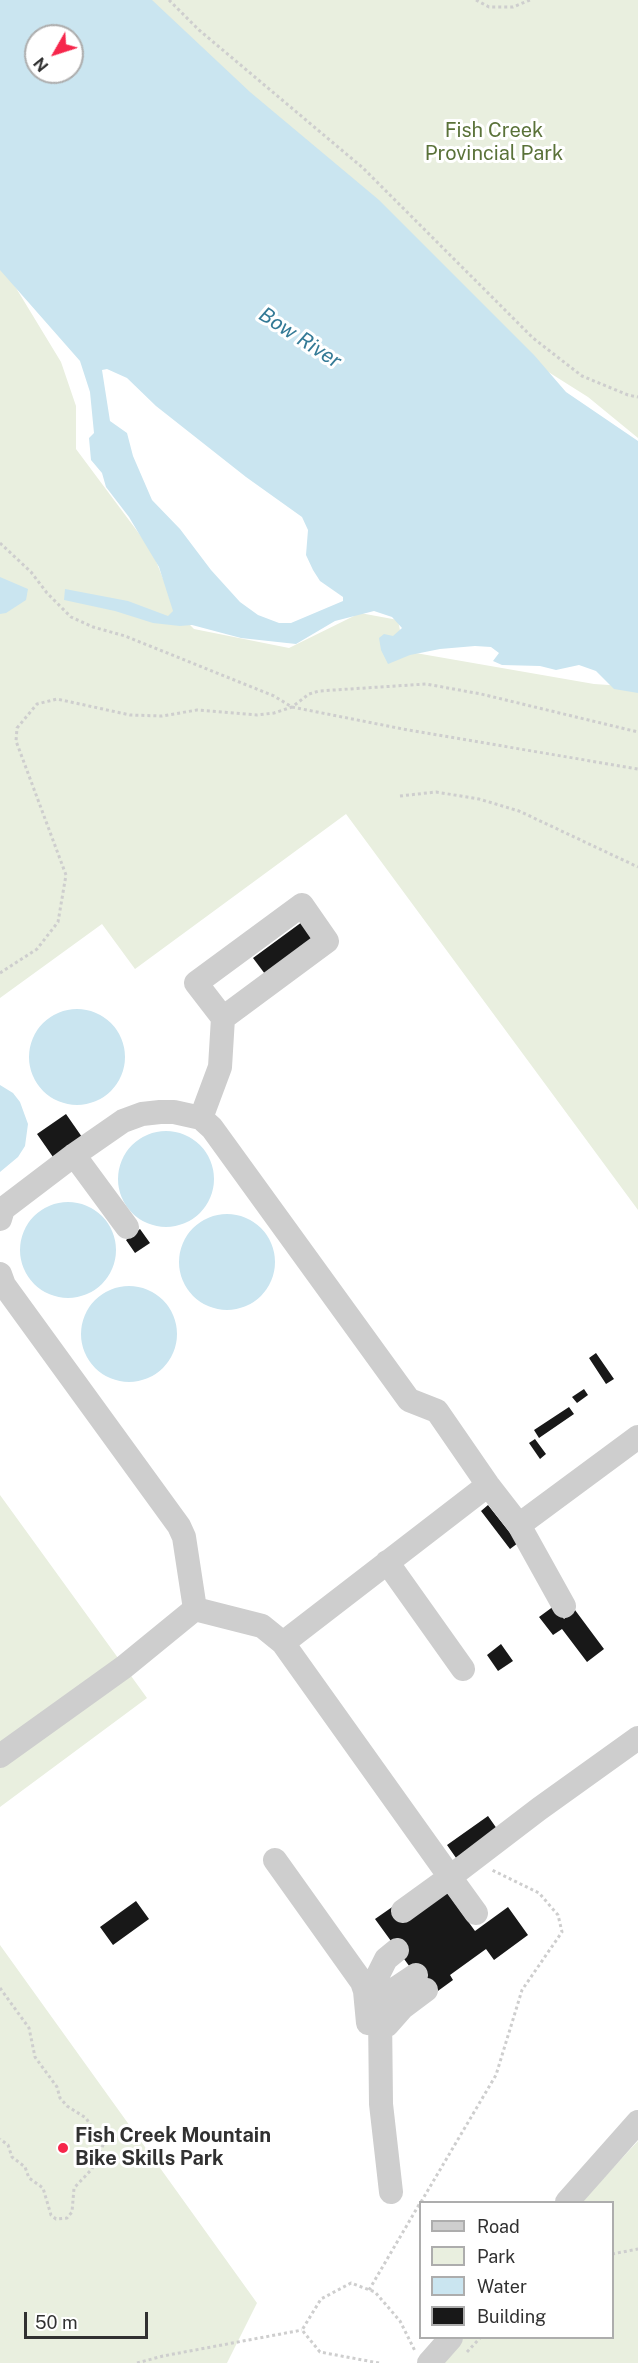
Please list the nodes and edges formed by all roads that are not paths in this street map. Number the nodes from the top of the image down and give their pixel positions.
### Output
1 (223, 1018) junction
2 (201, 1118) junction
3 (74, 1155) junction
4 (0, 1219) edge
5 (127, 1227) dead end
6 (0, 1274) edge
7 (638, 1437) edge
8 (488, 1485) junction
9 (519, 1525) junction
10 (387, 1562) junction
11 (564, 1606) dead end
12 (195, 1609) junction
13 (283, 1643) junction
14 (463, 1669) dead end
15 (638, 1738) edge
16 (0, 1755) edge
17 (275, 1860) dead end
18 (456, 1873) junction
19 (403, 1911) dead end
20 (476, 1913) dead end
21 (397, 1950) dead end
22 (421, 1983) dead end
23 (379, 2018) junction
24 (638, 2122) edge
25 (391, 2192) dead end
26 (568, 2201) edge
27 (457, 2347) edge
28 (423, 2358) edge

1 - 1 street
1 - 2 street
2 - 3 street
2 - 8 street
3 - 4 street
3 - 5 street
6 - 12 street
7 - 9 street
8 - 9 street
8 - 10 street
9 - 11 street
10 - 13 street
10 - 14 street
12 - 13 street
12 - 16 street
13 - 18 street
15 - 18 street
17 - 23 street
18 - 19 street
18 - 20 street
21 - 23 street
22 - 23 street
23 - 25 street
24 - 26 street
27 - 28 street

